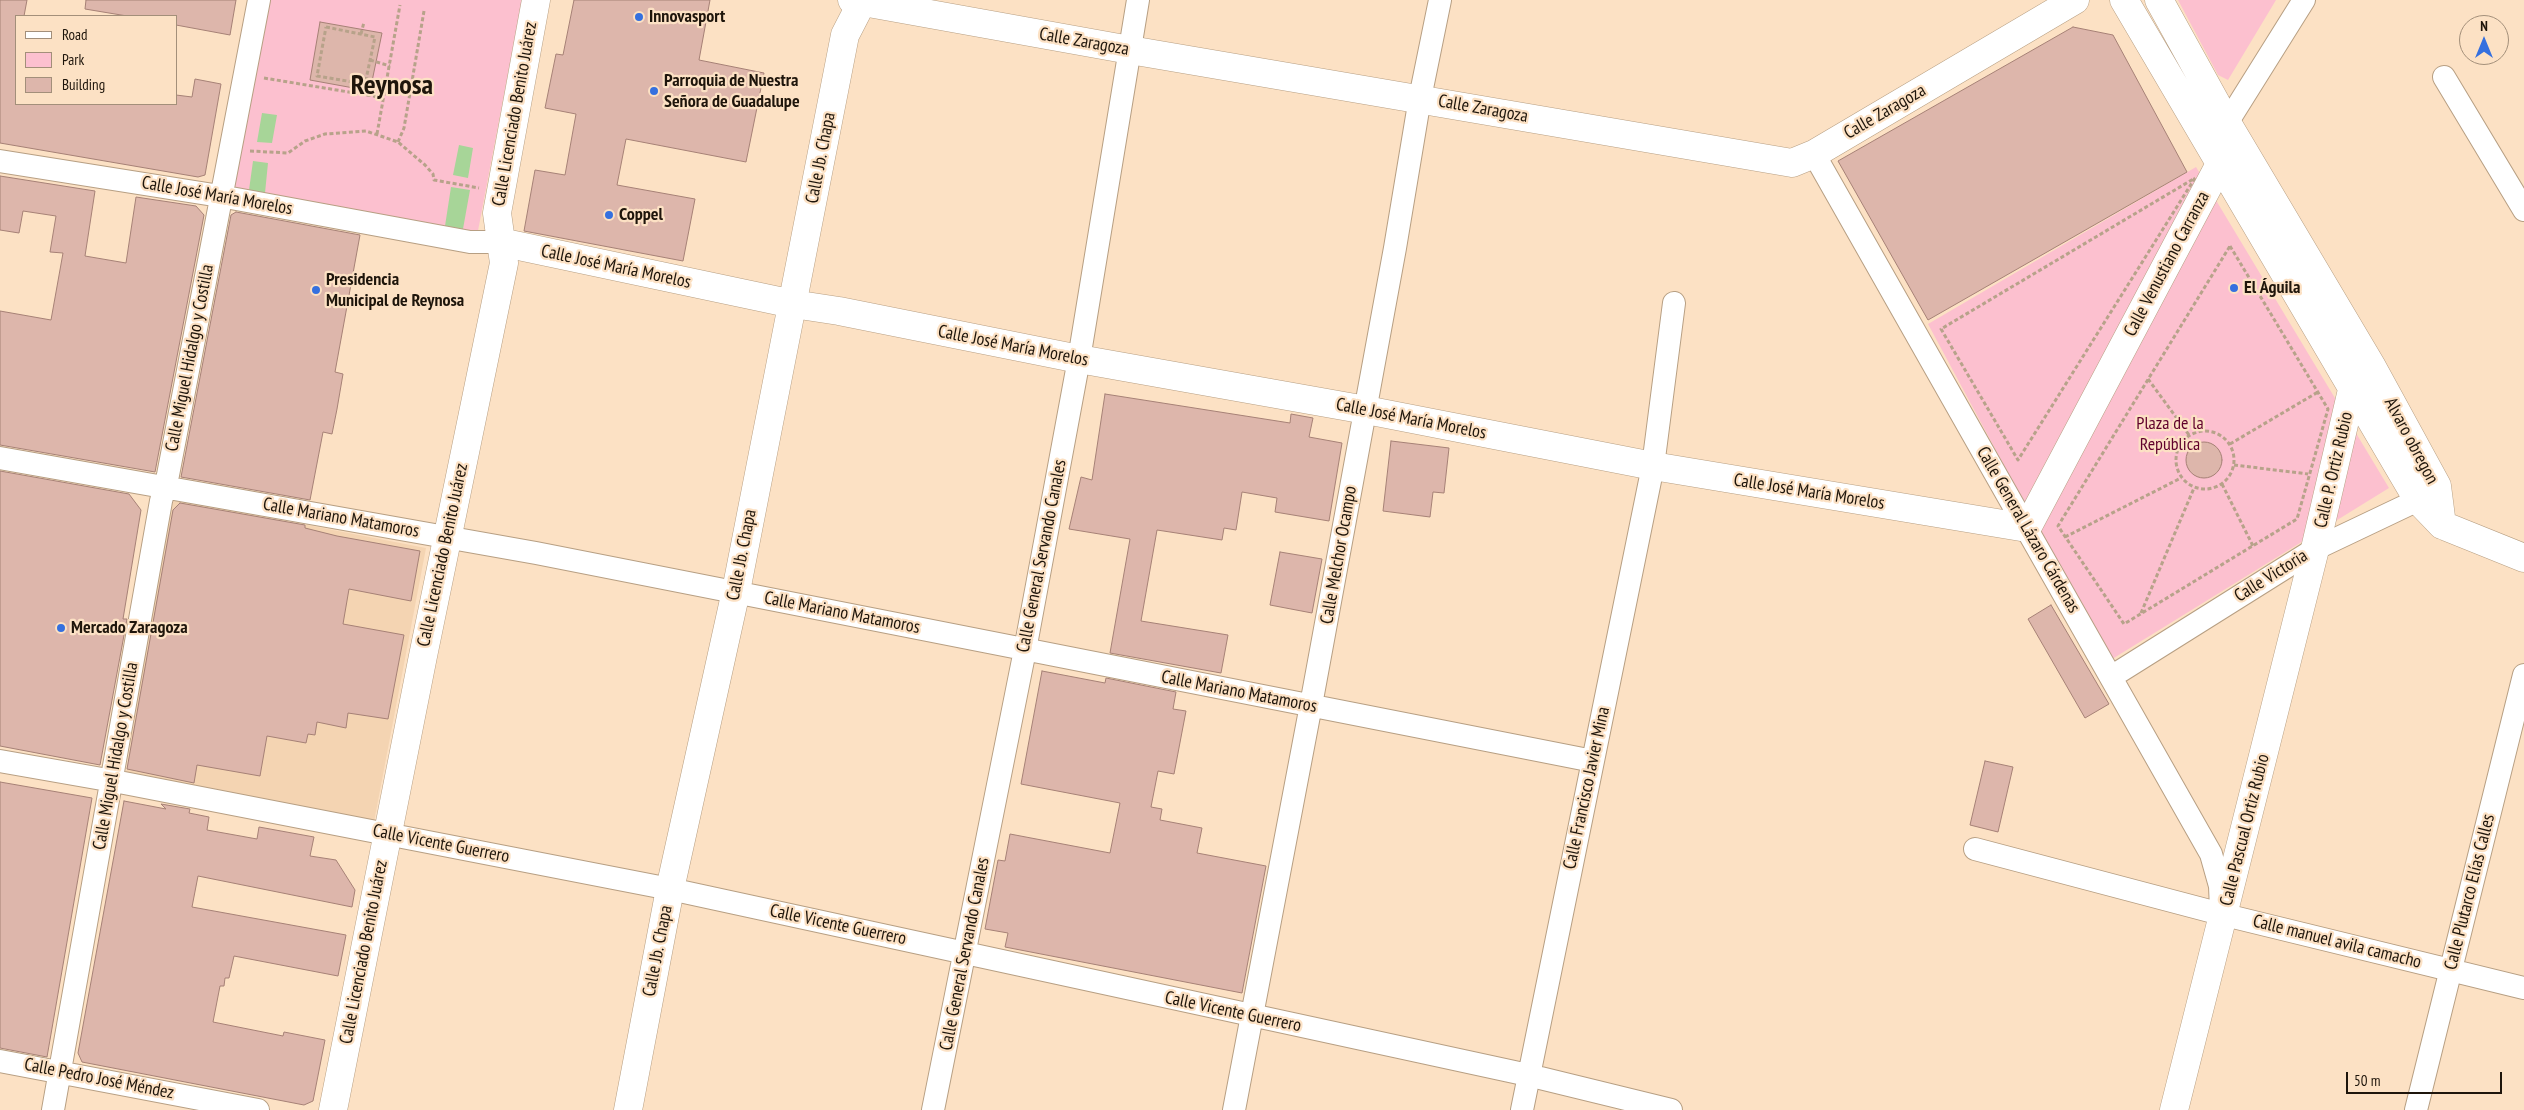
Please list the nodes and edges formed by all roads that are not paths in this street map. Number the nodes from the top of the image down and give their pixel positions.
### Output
1 (259, 0) edge
2 (536, 0) edge
3 (1138, 0) edge
4 (1440, 0) edge
5 (2075, 0) edge
6 (2124, 0) edge
7 (2159, 0) edge
8 (2304, 0) edge
9 (860, 1) edge
10 (1130, 50) junction
11 (2444, 77) dead end
12 (1420, 98) junction
13 (2227, 123) junction
14 (1814, 154) junction
15 (0, 161) edge
16 (2220, 164) junction
17 (220, 196) junction
18 (2524, 210) edge
19 (500, 242) junction
20 (1674, 303) dead end
21 (793, 304) junction
22 (1079, 359) junction
23 (2352, 390) junction
24 (1366, 410) junction
25 (0, 458) edge
26 (1653, 466) junction
27 (165, 489) junction
28 (2428, 493) junction
29 (2026, 528) junction
30 (447, 536) junction
31 (2315, 549) junction
32 (2524, 558) edge
33 (736, 591) junction
34 (1025, 650) junction
35 (2524, 675) edge
36 (2111, 677) junction
37 (1311, 705) junction
38 (0, 761) edge
39 (1593, 761) junction
40 (111, 781) junction
41 (387, 834) junction
42 (1975, 849) dead end
43 (670, 889) junction
44 (2223, 914) junction
45 (965, 952) junction
46 (2450, 969) junction
47 (2524, 988) edge
48 (1252, 1016) junction
49 (0, 1060) edge
50 (60, 1072) junction
51 (1528, 1075) junction
52 (53, 1110) edge
53 (258, 1110) edge
54 (333, 1110) edge
55 (628, 1110) edge
56 (933, 1110) edge
57 (1234, 1110) edge
58 (1522, 1110) edge
59 (1671, 1110) edge
60 (2174, 1110) edge
61 (2416, 1110) edge

1 - 17 street, Calle Miguel Hidalgo y Costilla
2 - 19 main road, Calle Licenciado Benito Juárez
3 - 10 street, Calle General Servando Canales
4 - 12 street, Calle Melchor Ocampo
5 - 14 main road, Calle Zaragoza
6 - 16 main road, Alvaro obregon
7 - 13 main road, Alvaro obregon
8 - 13 street, Calle Venustiano Carranza
9 - 10 main road, Calle Zaragoza
9 - 21 main road, Calle Jb. Chapa
10 - 12 main road, Calle Zaragoza
10 - 22 street, Calle General Servando Canales
11 - 18 street
12 - 14 main road, Calle Zaragoza
12 - 24 street, Calle Melchor Ocampo
13 - 16 main road, Calle Venustiano Carranza
13 - 28 main road, Alvaro obregon
14 - 29 street, Calle General Lázaro Cárdenas
15 - 17 street, Calle José María Morelos
16 - 23 main road, Alvaro obregon
16 - 29 main road, Calle Venustiano Carranza
17 - 19 street, Calle José María Morelos
17 - 27 street, Calle Miguel Hidalgo y Costilla
19 - 21 main road, Calle José María Morelos
19 - 30 main road, Calle Licenciado Benito Juárez
20 - 26 street, Calle Francisco Javier Mina
21 - 22 main road, Calle José María Morelos
21 - 33 main road, Calle Jb. Chapa
22 - 24 main road, Calle José María Morelos
22 - 34 street, Calle General Servando Canales
23 - 28 main road, Alvaro obregon
23 - 31 main road, Calle P. Ortiz Rubio
24 - 26 main road, Calle José María Morelos
24 - 37 street, Calle Melchor Ocampo
25 - 27 street, Calle Mariano Matamoros
26 - 29 main road, Calle José María Morelos
26 - 39 street, Calle Francisco Javier Mina
27 - 30 street, Calle Mariano Matamoros
27 - 40 street, Calle Miguel Hidalgo y Costilla
28 - 31 street, Calle Victoria
28 - 32 main road, Alvaro obregon
29 - 36 street, Calle General Lázaro Cárdenas
30 - 33 street, Calle Mariano Matamoros
30 - 41 main road, Calle Licenciado Benito Juárez
31 - 36 street, Calle Victoria
31 - 44 main road, Calle Pascual Ortiz Rubio
33 - 34 street, Calle Mariano Matamoros
33 - 43 main road, Calle Jb. Chapa
34 - 37 street, Calle Mariano Matamoros
34 - 45 street, Calle General Servando Canales
35 - 46 street, Calle Plutarco Elías Calles
36 - 44 street, Calle General Lázaro Cárdenas
37 - 39 street, Calle Mariano Matamoros
37 - 48 street, Calle Melchor Ocampo
38 - 40 street, Calle Vicente Guerrero
39 - 51 street, Calle Francisco Javier Mina
40 - 41 street, Calle Vicente Guerrero
40 - 50 street, Calle Miguel Hidalgo y Costilla
41 - 43 street, Calle Vicente Guerrero
41 - 54 main road, Calle Licenciado Benito Juárez
42 - 44 street, Calle manuel avila camacho
43 - 45 street, Calle Vicente Guerrero
43 - 55 main road, Calle Jb. Chapa
44 - 46 street, Calle manuel avila camacho
44 - 60 main road, Calle Pascual Ortiz Rubio
45 - 48 street, Calle Vicente Guerrero
45 - 56 street, Calle General Servando Canales
46 - 47 street, Calle manuel avila camacho
46 - 61 street, Calle Plutarco Elías Calles
48 - 51 street, Calle Vicente Guerrero
48 - 57 street, Calle Melchor Ocampo
49 - 50 street, Calle Pedro José Méndez
50 - 52 street, Calle Miguel Hidalgo y Costilla
50 - 53 street, Calle Pedro José Méndez
51 - 58 street, Calle Francisco Javier Mina
51 - 59 street, Calle Vicente Guerrero

